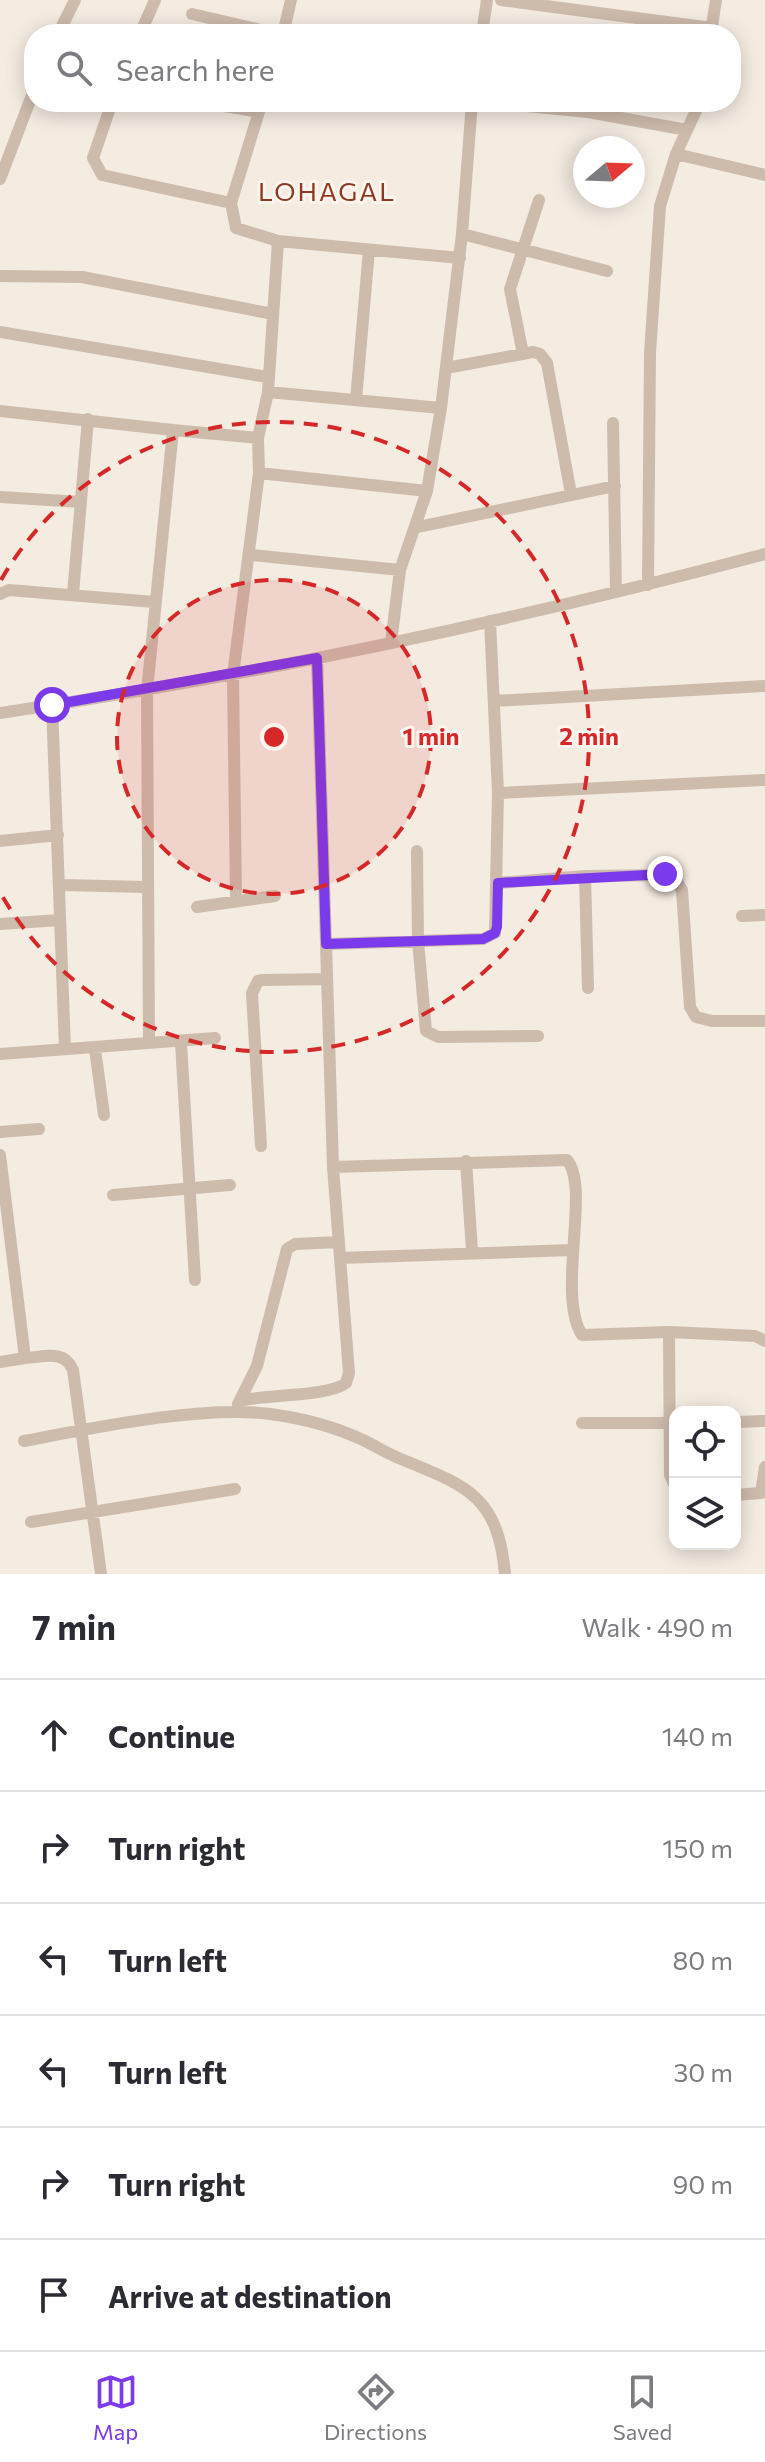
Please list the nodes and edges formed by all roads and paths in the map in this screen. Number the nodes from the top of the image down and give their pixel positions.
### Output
1 (75, 0) edge
2 (155, 0) edge
3 (291, 0) edge
4 (487, 0) edge
5 (501, 0) edge
6 (716, 0) edge
7 (192, 14) dead end
8 (63, 24) edge
9 (144, 24) edge
10 (236, 24) edge
11 (283, 24) edge
12 (483, 24) edge
13 (664, 24) edge
14 (712, 24) edge
15 (26, 112) edge
16 (109, 112) edge
17 (258, 112) edge
18 (471, 112) edge
19 (588, 112) edge
20 (695, 112) edge
21 (687, 130) junction
22 (676, 154) junction
23 (765, 175) edge
24 (0, 179) edge
25 (539, 200) dead end
26 (231, 203) junction
27 (462, 234) junction
28 (278, 241) junction
29 (522, 249) junction
30 (369, 250) junction
31 (460, 258) junction
32 (607, 271) dead end
33 (0, 276) edge
34 (273, 314) junction
35 (0, 332) edge
36 (523, 354) junction
37 (446, 368) junction
38 (267, 377) junction
39 (268, 392) junction
40 (356, 400) junction
41 (441, 408) junction
42 (0, 411) edge
43 (88, 419) junction
44 (613, 423) dead end
45 (173, 430) junction
46 (258, 438) junction
47 (259, 473) junction
48 (615, 486) junction
49 (427, 491) junction
50 (571, 494) junction
51 (0, 497) edge
52 (81, 502) junction
53 (418, 527) junction
54 (765, 554) edge
55 (251, 555) junction
56 (400, 570) junction
57 (648, 585) junction
58 (616, 592) junction
59 (0, 594) edge
60 (73, 594) junction
61 (154, 602) junction
62 (490, 621) junction
63 (391, 643) junction
64 (317, 658) junction
65 (233, 675) junction
66 (765, 686) edge
67 (147, 691) junction
68 (494, 701) junction
69 (52, 705) junction
70 (0, 713) edge
71 (765, 780) edge
72 (498, 793) junction
73 (58, 835) junction
74 (0, 841) edge
75 (417, 851) dead end
76 (585, 876) junction
77 (498, 883) junction
78 (62, 885) junction
79 (146, 887) junction
80 (275, 896) dead end
81 (236, 900) junction
82 (197, 907) dead end
83 (765, 915) edge
84 (742, 916) dead end
85 (60, 920) junction
86 (0, 924) edge
87 (418, 941) junction
88 (326, 944) junction
89 (327, 979) junction
90 (588, 988) dead end
91 (765, 1021) edge
92 (538, 1036) dead end
93 (215, 1038) dead end
94 (149, 1042) junction
95 (181, 1043) junction
96 (65, 1049) junction
97 (95, 1049) junction
98 (0, 1054) edge
99 (104, 1115) dead end
100 (39, 1129) dead end
101 (0, 1132) edge
102 (261, 1146) dead end
103 (0, 1155) edge
104 (466, 1161) junction
105 (333, 1167) junction
106 (230, 1185) dead end
107 (190, 1190) junction
108 (113, 1195) dead end
109 (339, 1242) junction
110 (572, 1250) junction
111 (472, 1251) junction
112 (6, 1255) edge
113 (340, 1258) junction
114 (195, 1280) dead end
115 (669, 1332) junction
116 (765, 1341) edge
117 (25, 1358) junction
118 (0, 1362) edge
119 (238, 1406) junction
120 (672, 1406) edge
121 (765, 1421) edge
122 (741, 1422) edge
123 (582, 1423) dead end
124 (669, 1423) edge
125 (81, 1430) junction
126 (24, 1441) dead end
127 (765, 1467) edge
128 (235, 1489) dead end
129 (741, 1495) edge
130 (92, 1512) junction
131 (31, 1522) dead end
132 (101, 1574) edge
133 (505, 1574) edge

1 - 8 street
2 - 9 street
3 - 11 street
4 - 12 street
5 - 13 street
6 - 14 street
7 - 10 street
15 - 24 street
16 - 26 street
17 - 26 street
18 - 27 street
19 - 21 street
20 - 21 street
21 - 22 street
22 - 23 street
22 - 57 street
25 - 29 street
26 - 28 street
27 - 29 street
27 - 31 street
28 - 30 street
28 - 34 street
29 - 32 street
29 - 36 street
30 - 31 street
30 - 40 street
31 - 37 street
33 - 34 street
34 - 38 street
35 - 38 street
36 - 37 street
36 - 50 street
37 - 41 street
38 - 39 street
39 - 40 street
39 - 46 street
40 - 41 street
41 - 49 street
42 - 43 street
43 - 45 street
43 - 52 street
44 - 48 street
45 - 46 street
45 - 61 street
46 - 47 street
47 - 49 street
47 - 55 street
48 - 50 street
48 - 58 street
49 - 53 street
50 - 53 street
51 - 52 street
52 - 60 street
53 - 56 street
54 - 57 street
55 - 56 street
55 - 65 street
56 - 63 street
57 - 58 street
58 - 62 street
59 - 60 street
60 - 61 street
61 - 67 street
62 - 63 street
62 - 68 street
63 - 64 street
64 - 65 street
64 - 88 street
65 - 67 street
65 - 81 street
66 - 68 street
67 - 69 street
67 - 79 street
68 - 72 street
69 - 70 street
69 - 73 street
71 - 72 street
72 - 77 street
73 - 74 street
73 - 78 street
75 - 87 street
76 - 77 street
76 - 90 street
76 - 91 street
77 - 87 street
78 - 79 street
78 - 85 street
79 - 94 street
80 - 81 street
81 - 82 street
83 - 84 street
85 - 86 street
85 - 96 street
87 - 88 street
87 - 92 street
88 - 89 street
89 - 102 street
89 - 105 street
93 - 95 street
94 - 95 street
94 - 97 street
95 - 107 street
96 - 97 street
96 - 98 street
97 - 99 street
100 - 101 street
103 - 112 street
104 - 105 street
104 - 110 street
104 - 111 street
105 - 109 street
106 - 107 street
107 - 108 street
107 - 114 street
109 - 113 street
109 - 119 street
110 - 111 street
110 - 115 street
111 - 113 street
112 - 117 street
113 - 119 street
115 - 116 street
115 - 120 street
117 - 118 street
117 - 125 street
119 - 125 street
119 - 133 street
121 - 122 street
123 - 124 street
125 - 126 street
125 - 130 street
127 - 129 street
128 - 130 street
130 - 131 street
130 - 132 street

